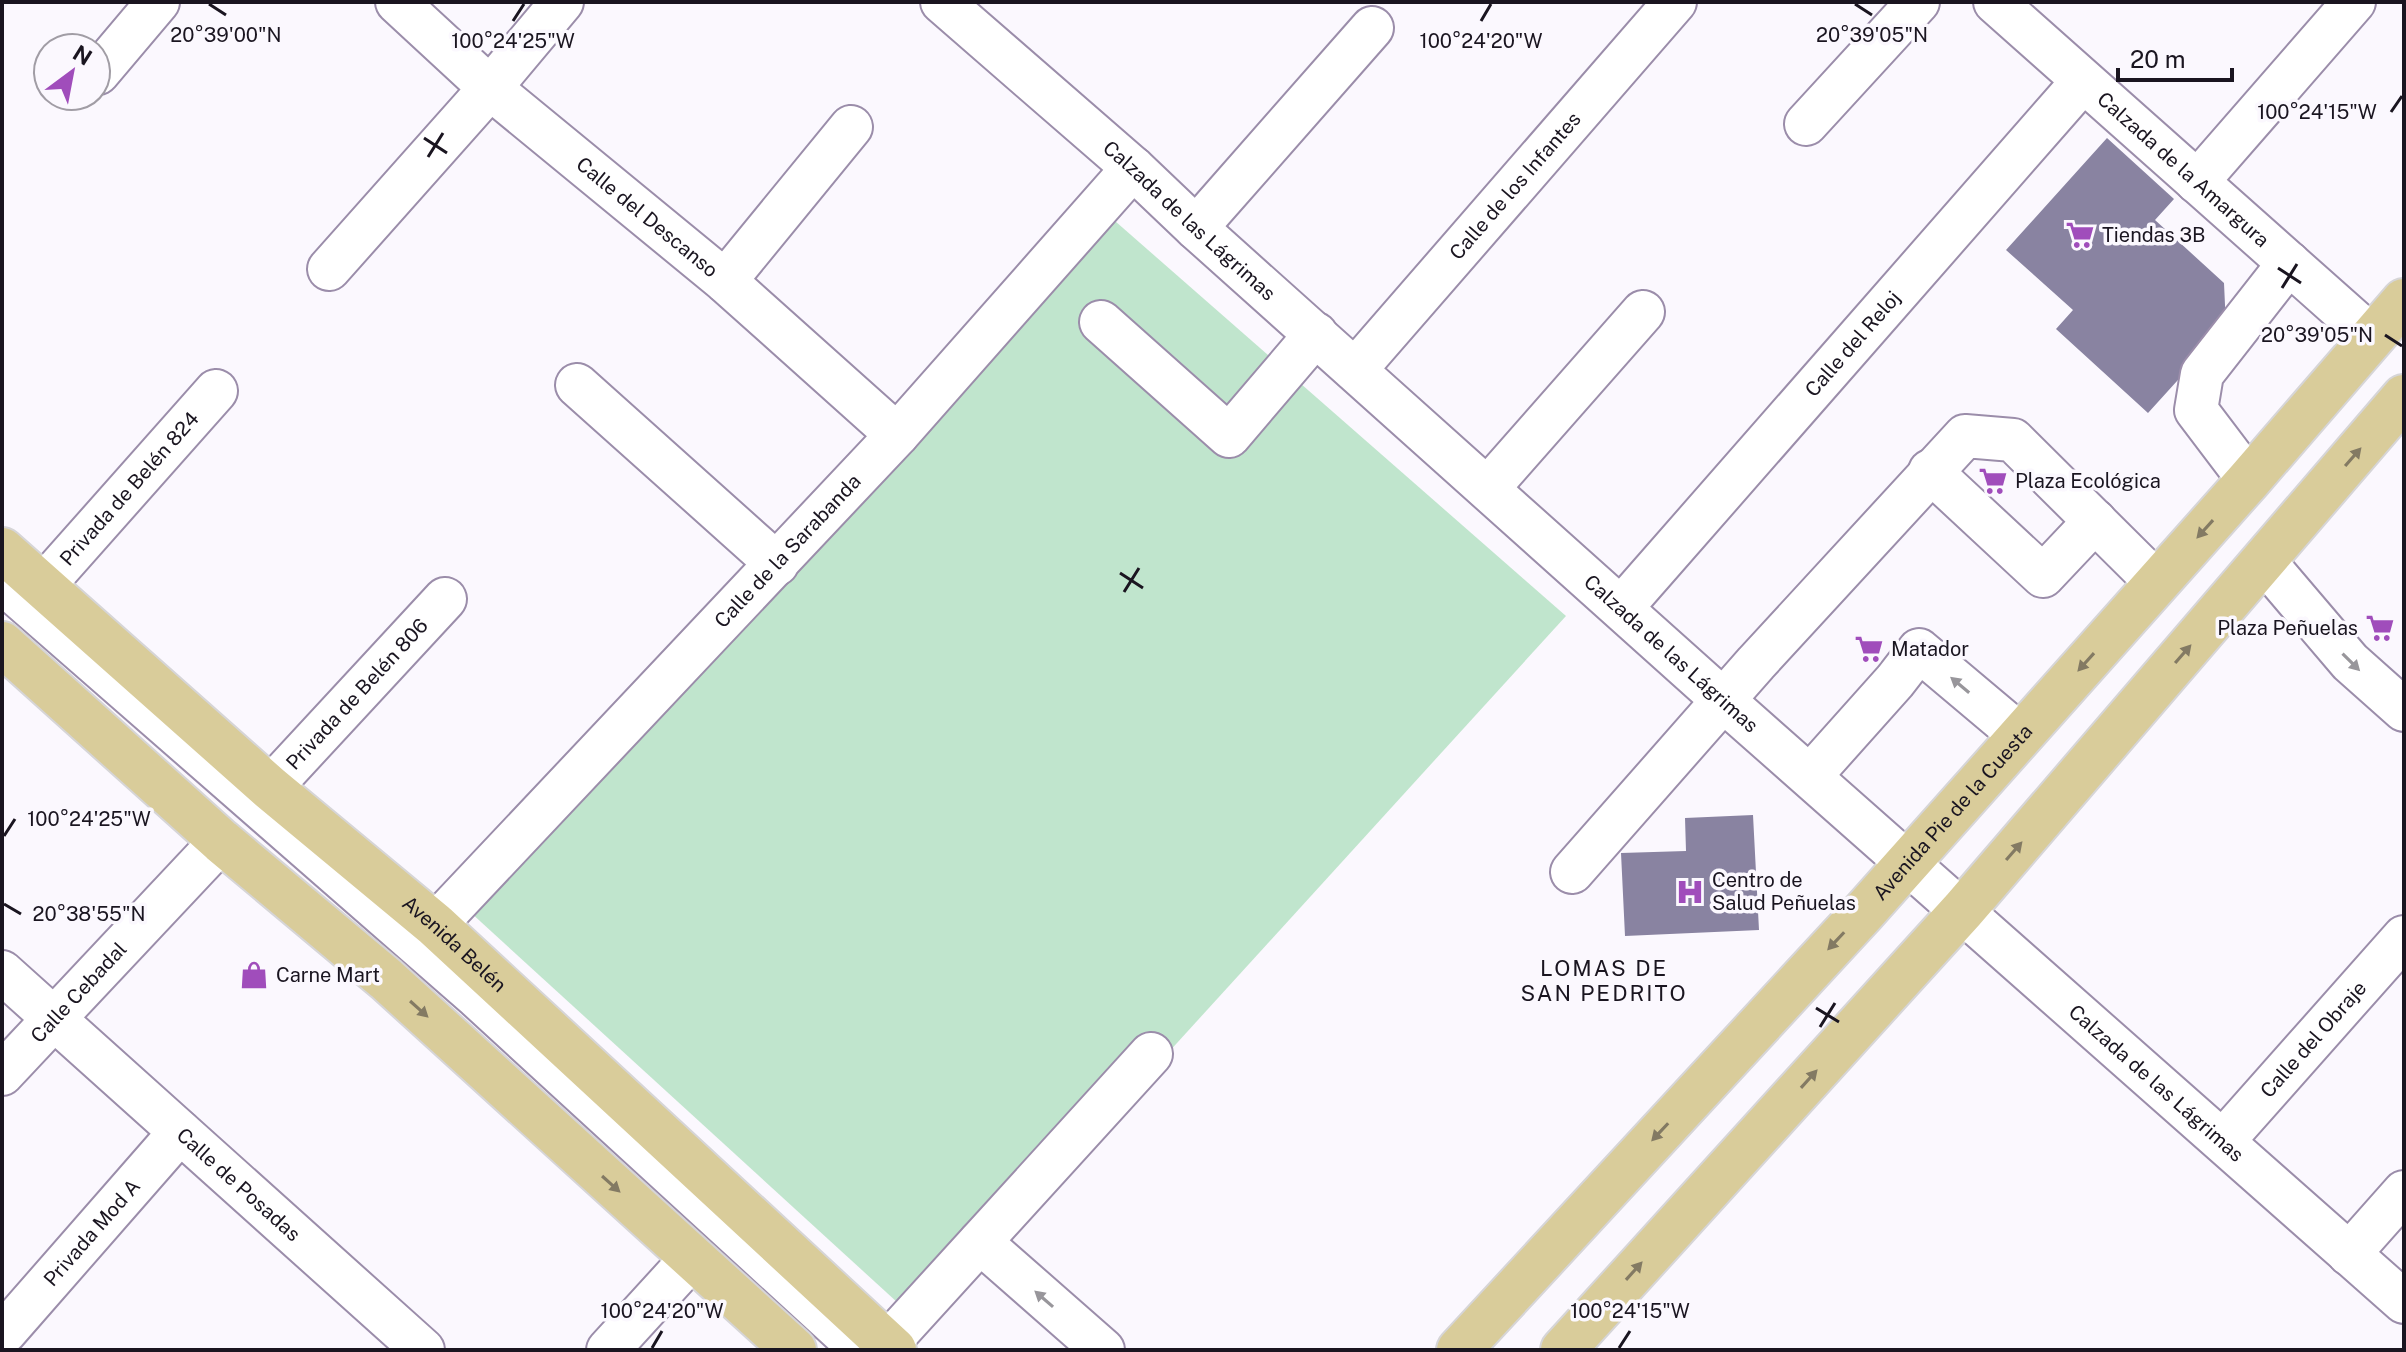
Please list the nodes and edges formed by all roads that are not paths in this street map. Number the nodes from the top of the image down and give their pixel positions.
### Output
1 (158, 2) edge
2 (397, 2) edge
3 (562, 2) edge
4 (942, 2) edge
5 (1675, 2) edge
6 (1918, 2) edge
7 (1995, 2) edge
8 (2354, 2) edge
9 (985, 16) edge
10 (1372, 28) dead end
11 (112, 56) edge
12 (2083, 81) junction
13 (490, 88) junction
14 (1806, 124) dead end
15 (851, 127) dead end
16 (1133, 168) junction
17 (2197, 182) junction
18 (1196, 228) junction
19 (2289, 263) junction
20 (329, 269) dead end
21 (725, 281) junction
22 (2404, 301) edge
23 (1643, 312) dead end
24 (1101, 322) dead end
25 (1316, 334) junction
26 (2372, 337) junction
27 (1355, 370) junction
28 (577, 385) dead end
29 (216, 391) dead end
30 (2404, 397) edge
31 (897, 435) junction
32 (1930, 471) junction
33 (2249, 480) junction
34 (1488, 488) junction
35 (2095, 521) junction
36 (2, 550) edge
37 (2264, 561) junction
38 (777, 564) junction
39 (2157, 583) junction
40 (22, 584) edge
41 (445, 599) dead end
42 (1622, 607) junction
43 (2, 614) edge
44 (2, 644) edge
45 (1724, 701) junction
46 (2404, 710) edge
47 (2020, 735) junction
48 (1811, 775) junction
49 (270, 788) junction
50 (221, 841) junction
51 (1907, 862) junction
52 (1572, 872) dead end
53 (1963, 910) junction
54 (435, 925) junction
55 (2404, 937) edge
56 (2, 972) edge
57 (53, 1019) junction
58 (1151, 1054) dead end
59 (2, 1074) edge
60 (180, 1132) junction
61 (2223, 1141) junction
62 (2404, 1192) edge
63 (980, 1242) junction
64 (2349, 1254) junction
65 (692, 1258) junction
66 (2404, 1302) edge
67 (5, 1332) dead end
68 (1481, 1334) edge
69 (405, 1344) edge
70 (881, 1348) edge
71 (608, 1350) edge
72 (794, 1350) edge
73 (830, 1350) edge
74 (1103, 1350) edge
75 (1459, 1350) edge
76 (1563, 1350) edge

1 - 11 street
2 - 13 street, Calle del Descanso
3 - 13 street
4 - 9 street, Calzada de las Lágrimas
5 - 27 street, Calle de los Infantes
6 - 14 street
7 - 12 street, Calzada de la Amargura
8 - 17 street
9 - 16 street, Calzada de las Lágrimas
10 - 18 street
12 - 17 street, Calzada de la Amargura
12 - 42 street, Calle del Reloj
13 - 20 street
13 - 21 street, Calle del Descanso
15 - 21 street
16 - 18 street, Calzada de las Lágrimas
16 - 31 street, Calle de la Sarabanda
17 - 19 street, Calzada de la Amargura
18 - 25 street, Calzada de las Lágrimas
19 - 26 street, Calzada de la Amargura
19 - 33 street
21 - 31 street, Calle del Descanso
22 - 26 main road, Avenida Pie de la Cuesta
23 - 34 street
24 - 25 street
25 - 27 street, Calzada de las Lágrimas
26 - 33 main road, Avenida Pie de la Cuesta
27 - 34 street, Calzada de las Lágrimas
28 - 38 street
29 - 40 street, Privada de Belén 824
37 -> 30 main road
31 - 38 street, Calle de la Sarabanda
32 - 35 street
32 - 35 street
32 - 45 street
33 -> 39 main road, Avenida Pie de la Cuesta
34 - 42 street, Calzada de las Lágrimas
35 - 39 street
36 - 40 main road, Avenida Belén
37 -> 46 street
53 -> 37 main road
38 - 54 street, Calle de la Sarabanda
39 -> 47 main road, Avenida Pie de la Cuesta
40 - 49 main road, Avenida Belén
40 - 70 street
41 - 49 street, Privada de Belén 806
42 - 45 street, Calzada de las Lágrimas
43 - 73 street
44 - 50 main road
45 - 48 street, Calzada de las Lágrimas
45 - 52 street
47 -> 48 street
47 - 51 main road, Avenida Pie de la Cuesta
48 - 51 street, Calzada de las Lágrimas
49 - 54 main road, Avenida Belén
50 - 57 street, Calle Cebadal
50 -> 65 main road
51 - 53 street, Calzada de las Lágrimas
51 -> 68 main road, Avenida Pie de la Cuesta
53 - 61 street, Calzada de las Lágrimas
76 -> 53 main road
54 - 70 main road, Avenida Belén
55 - 61 street, Calle del Obraje
56 - 57 street, Calle de Posadas
57 - 59 street, Calle Cebadal
57 - 60 street, Calle de Posadas
58 - 63 street
60 - 67 street, Privada Mod A
60 - 69 street, Calle de Posadas
61 - 64 street, Calzada de las Lágrimas
62 - 64 street
63 - 70 street
74 -> 63 street
64 - 66 street, Calzada de las Lágrimas
65 - 71 street
65 - 72 main road
68 - 75 main road, Avenida Pie de la Cuesta

